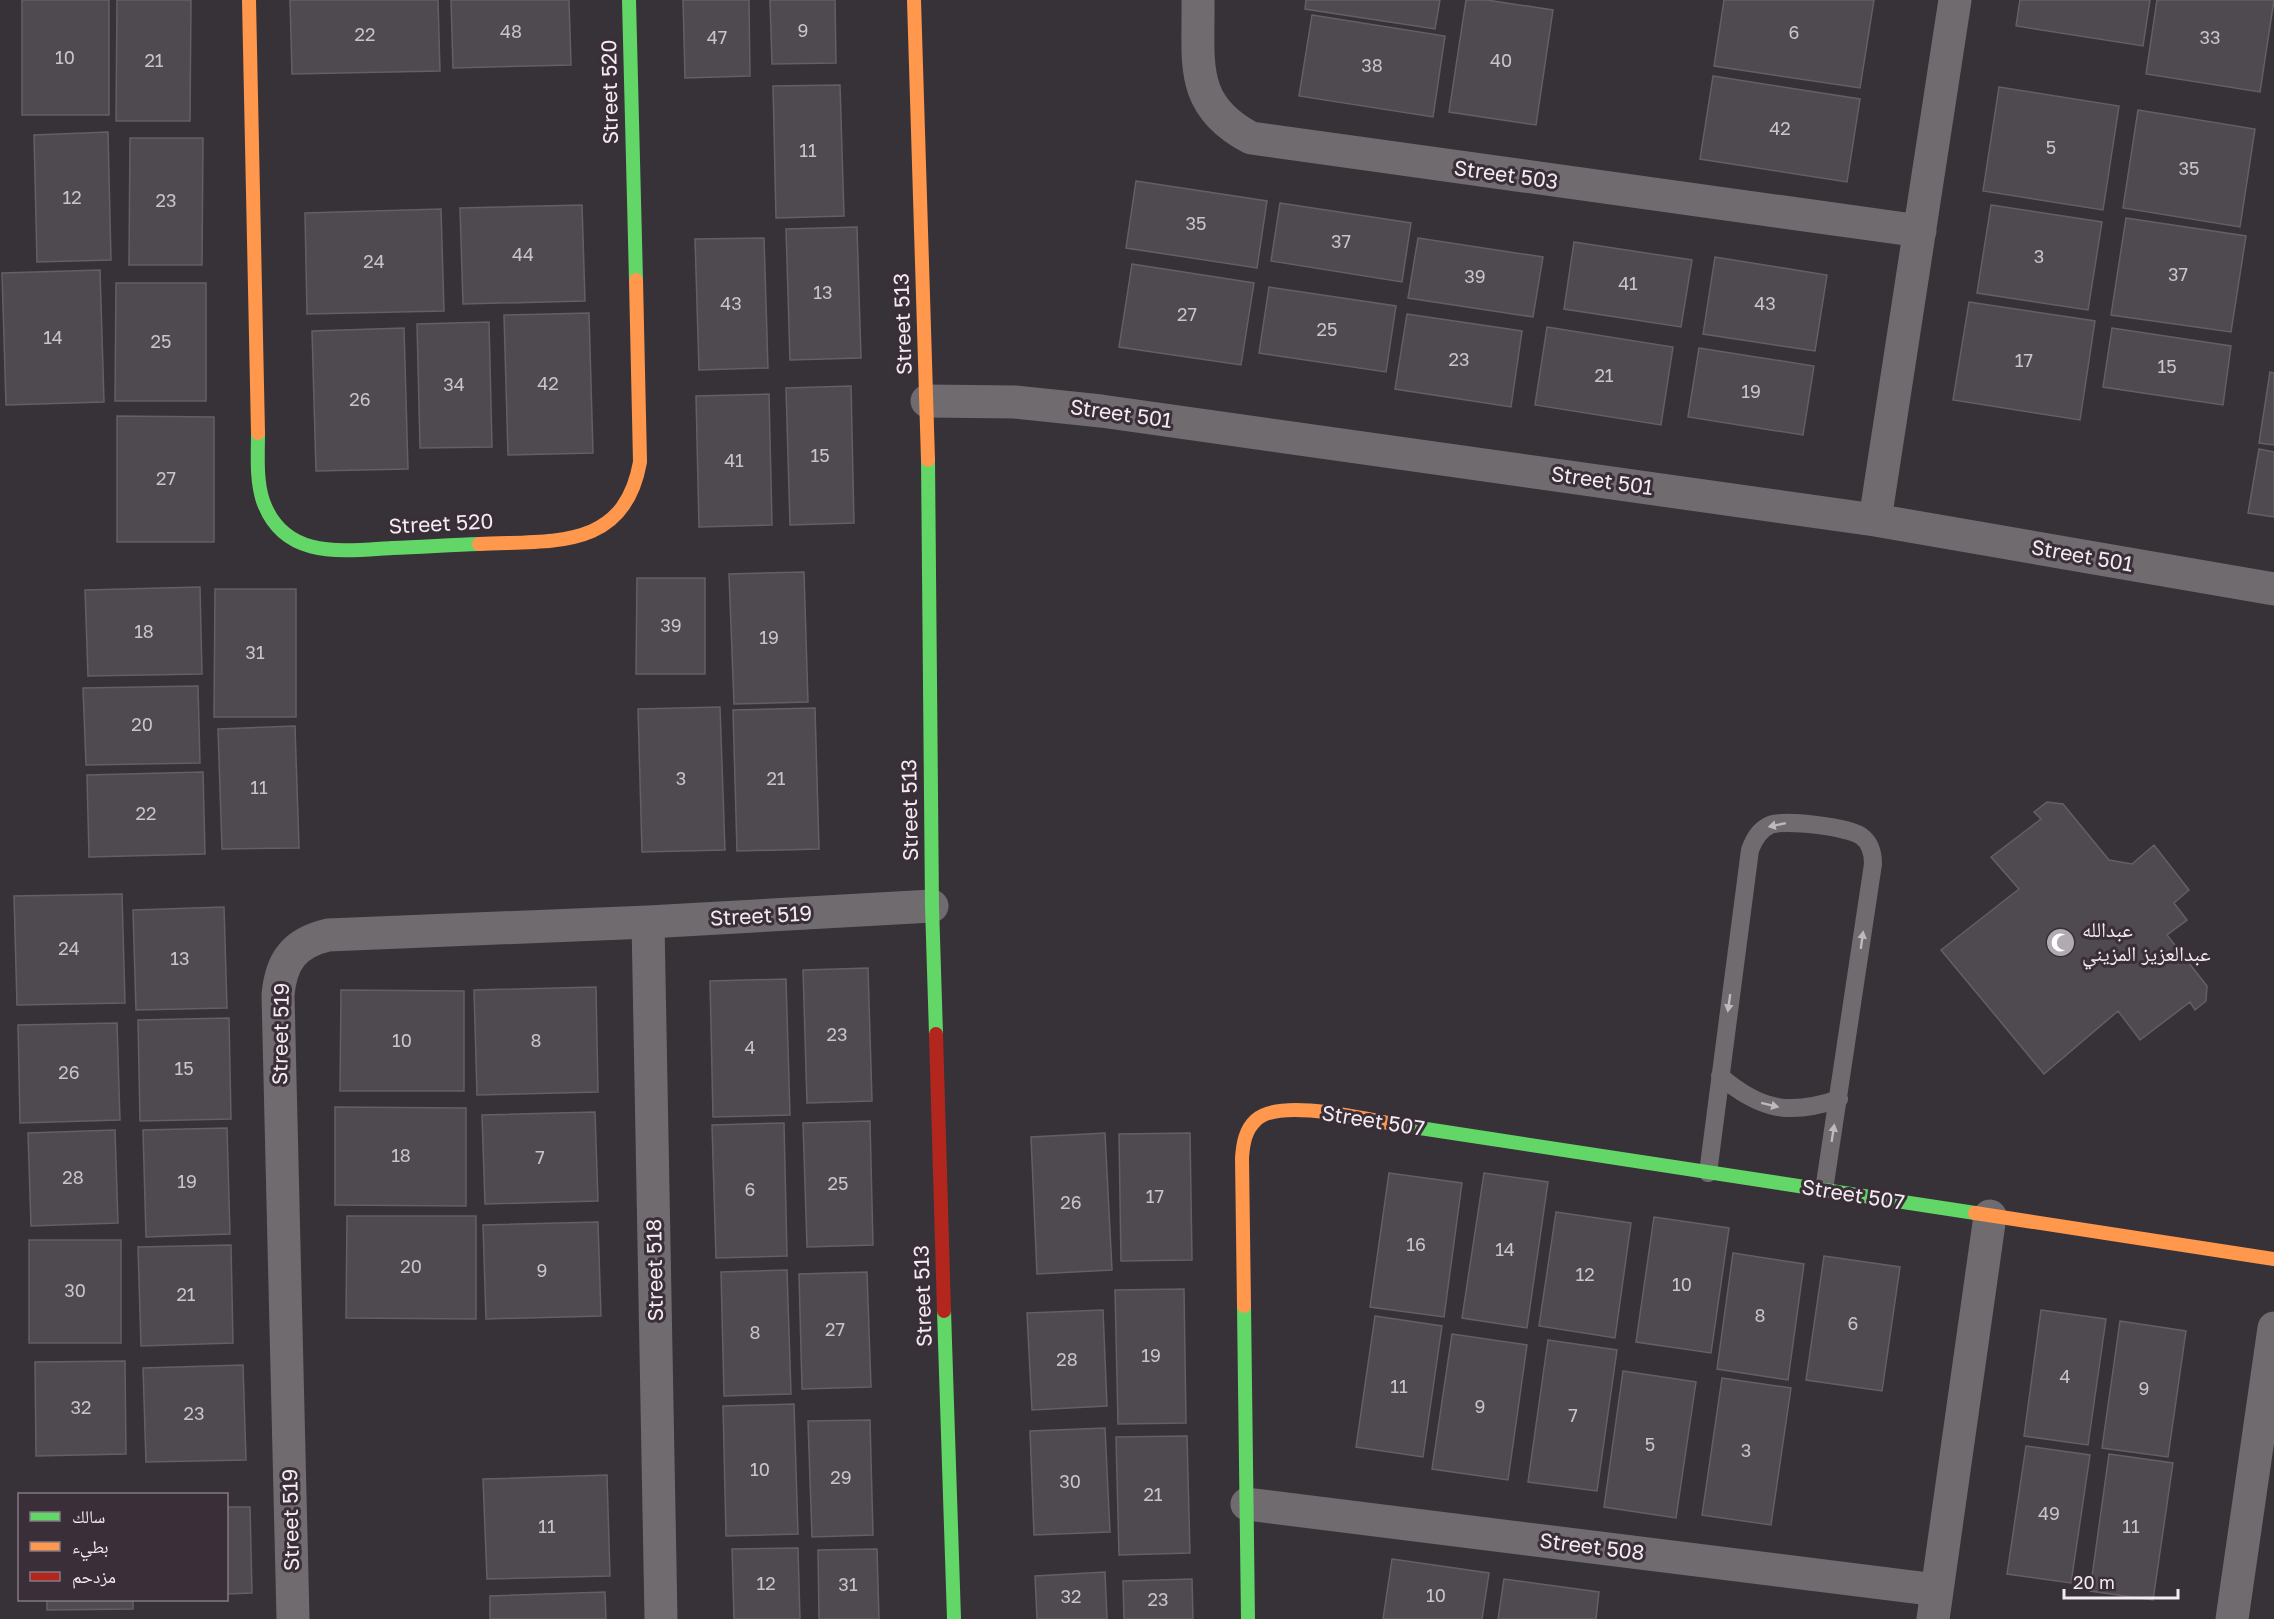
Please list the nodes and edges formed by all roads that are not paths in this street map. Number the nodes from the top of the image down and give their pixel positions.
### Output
1 (249, 0) edge
2 (629, 0) edge
3 (914, 0) edge
4 (1198, 0) edge
5 (1955, 0) edge
6 (1920, 231) junction
7 (927, 401) junction
8 (1875, 520) junction
9 (2274, 589) edge
10 (932, 906) junction
11 (648, 922) junction
12 (1720, 1076) junction
13 (1839, 1099) junction
14 (1708, 1173) junction
15 (1824, 1190) junction
16 (1990, 1216) junction
17 (2274, 1259) edge
18 (2274, 1328) edge
19 (1246, 1504) junction
20 (1935, 1605) edge
21 (293, 1619) edge
22 (661, 1619) edge
23 (954, 1619) edge
24 (1248, 1619) edge
25 (2232, 1619) edge

1 - 2 street, Street 520
3 - 7 street, Street 513
4 - 6 street, Street 503
5 - 6 street
6 - 8 street
7 - 8 street, Street 501
7 - 10 street, Street 513
8 - 9 street, Street 501
10 - 11 street, Street 519
10 - 23 street, Street 513
11 - 21 street, Street 519
11 - 22 street, Street 518
12 -> 13 lane
13 -> 12 lane
12 - 14 lane
15 -> 13 lane
14 - 15 street, Street 507
14 - 19 street, Street 507
15 - 16 street, Street 507
16 - 17 street, Street 507
16 - 20 street
18 - 25 street
19 - 20 street, Street 508
19 - 24 street, Street 507

